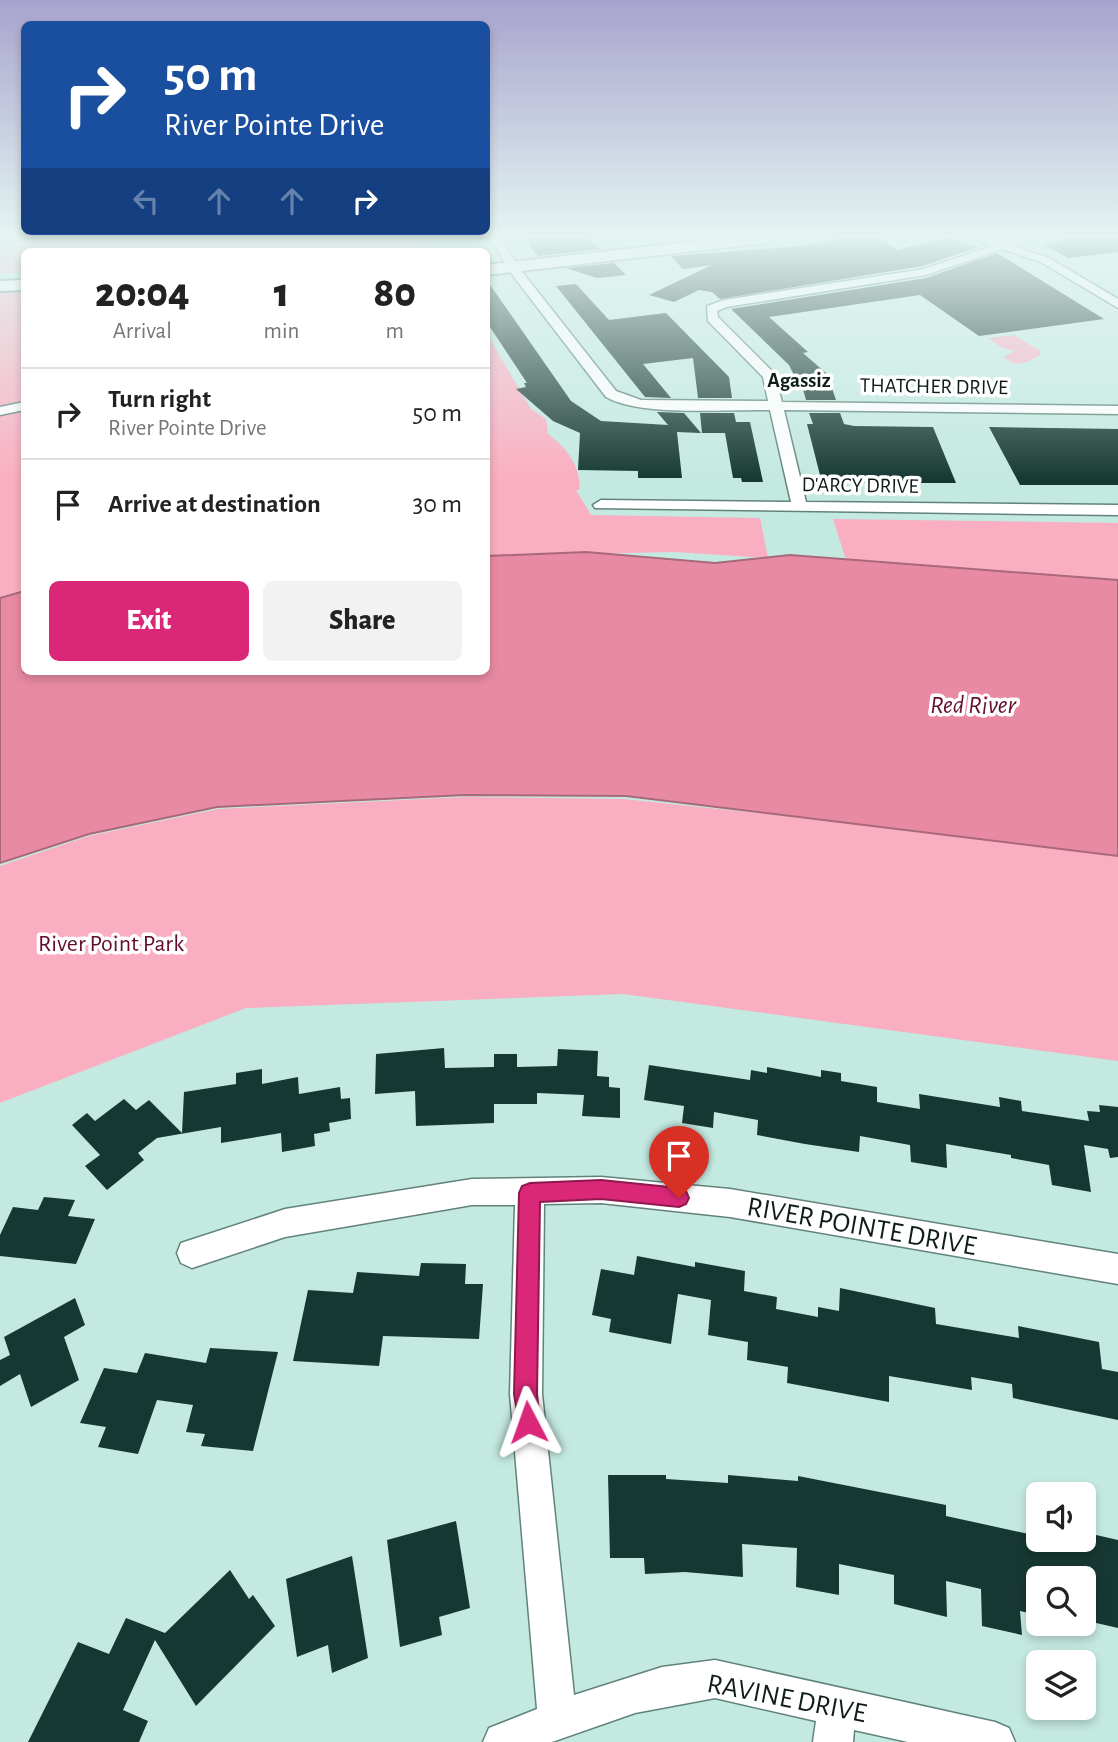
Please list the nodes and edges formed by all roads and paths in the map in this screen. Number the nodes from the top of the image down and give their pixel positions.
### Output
1 (553, 318) edge
2 (712, 318) edge
3 (776, 405) junction
4 (21, 406) edge
5 (1118, 410) edge
6 (0, 411) edge
7 (601, 505) dead end
8 (799, 505) junction
9 (1118, 510) edge
10 (530, 1193) junction
11 (192, 1253) dead end
12 (1118, 1269) edge
13 (557, 1720) junction
14 (835, 1723) edge
15 (502, 1742) edge
16 (995, 1742) edge

1 - 3 street, THATCHER DRIVE
2 - 3 street
3 - 5 street, THATCHER DRIVE
3 - 8 street
4 - 6 street
7 - 8 street, D'ARCY DRIVE
8 - 9 street, D'ARCY DRIVE
10 - 11 street, RIVER POINTE DRIVE
10 - 12 street, RIVER POINTE DRIVE
10 - 13 street
13 - 14 street, RAVINE DRIVE
13 - 15 street, RAVINE DRIVE
14 - 16 street, RAVINE DRIVE

